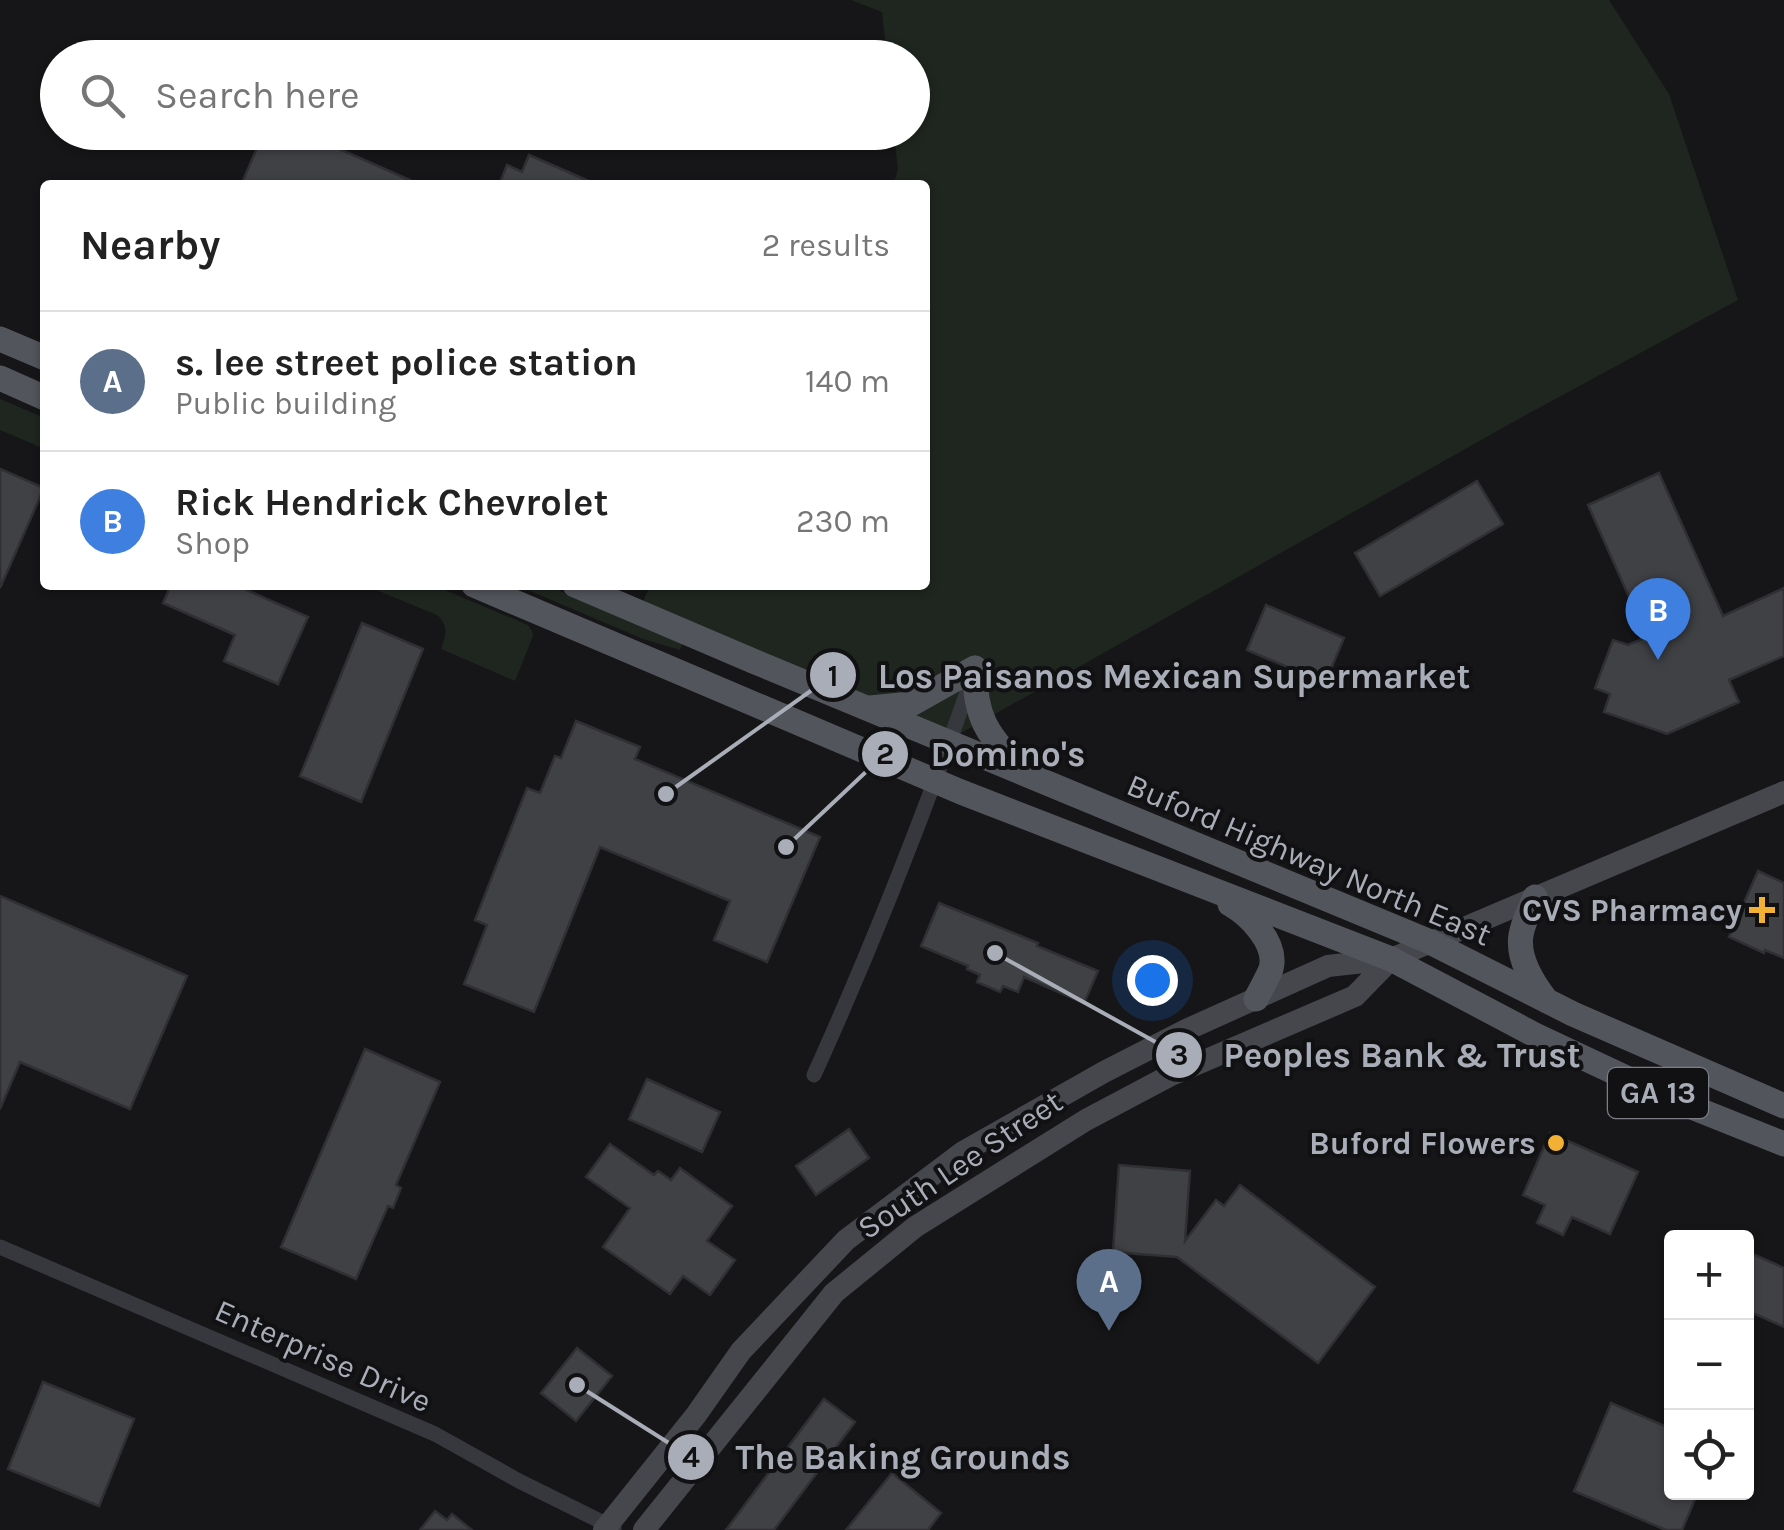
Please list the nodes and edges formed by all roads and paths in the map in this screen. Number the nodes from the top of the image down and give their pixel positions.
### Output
1 (0, 339) edge
2 (40, 356) edge
3 (0, 378) edge
4 (40, 396) edge
5 (486, 590) edge
6 (587, 590) edge
7 (976, 668) junction
8 (866, 708) junction
9 (949, 743) junction
10 (1025, 774) junction
11 (936, 780) junction
12 (1784, 792) edge
13 (1200, 886) junction
14 (1535, 896) junction
15 (1428, 942) junction
16 (1392, 959) junction
17 (1256, 998) junction
18 (1547, 1002) junction
19 (814, 1075) dead end
20 (1784, 1106) edge
21 (1784, 1144) edge
22 (0, 1247) edge
23 (610, 1528) edge
24 (644, 1530) edge

1 - 2 main road
3 - 4 main road
5 - 11 main road, GA 13
6 - 8 main road, Buford Highway North East / GA 13
7 - 8 main road
7 - 9 street
7 - 10 main road
8 - 9 main road, Buford Highway North East / GA 13
9 - 10 main road, Buford Highway North East / GA 13
9 - 11 street
10 - 15 main road, Buford Highway North East / GA 13
11 - 13 main road, GA 13
11 - 19 street
12 - 14 main road, South Lee Street
13 - 16 main road, GA 13
13 - 17 main road
14 - 15 main road, South Lee Street
14 - 18 main road
15 - 16 main road, South Lee Street
15 - 18 main road, Buford Highway North East / GA 13
16 - 17 main road, South Lee Street
16 - 21 main road, GA 13
16 - 24 main road, South Lee Street
17 - 23 main road, South Lee Street
18 - 20 main road, Buford Highway North East / GA 13
22 - 23 street, Enterprise Drive

